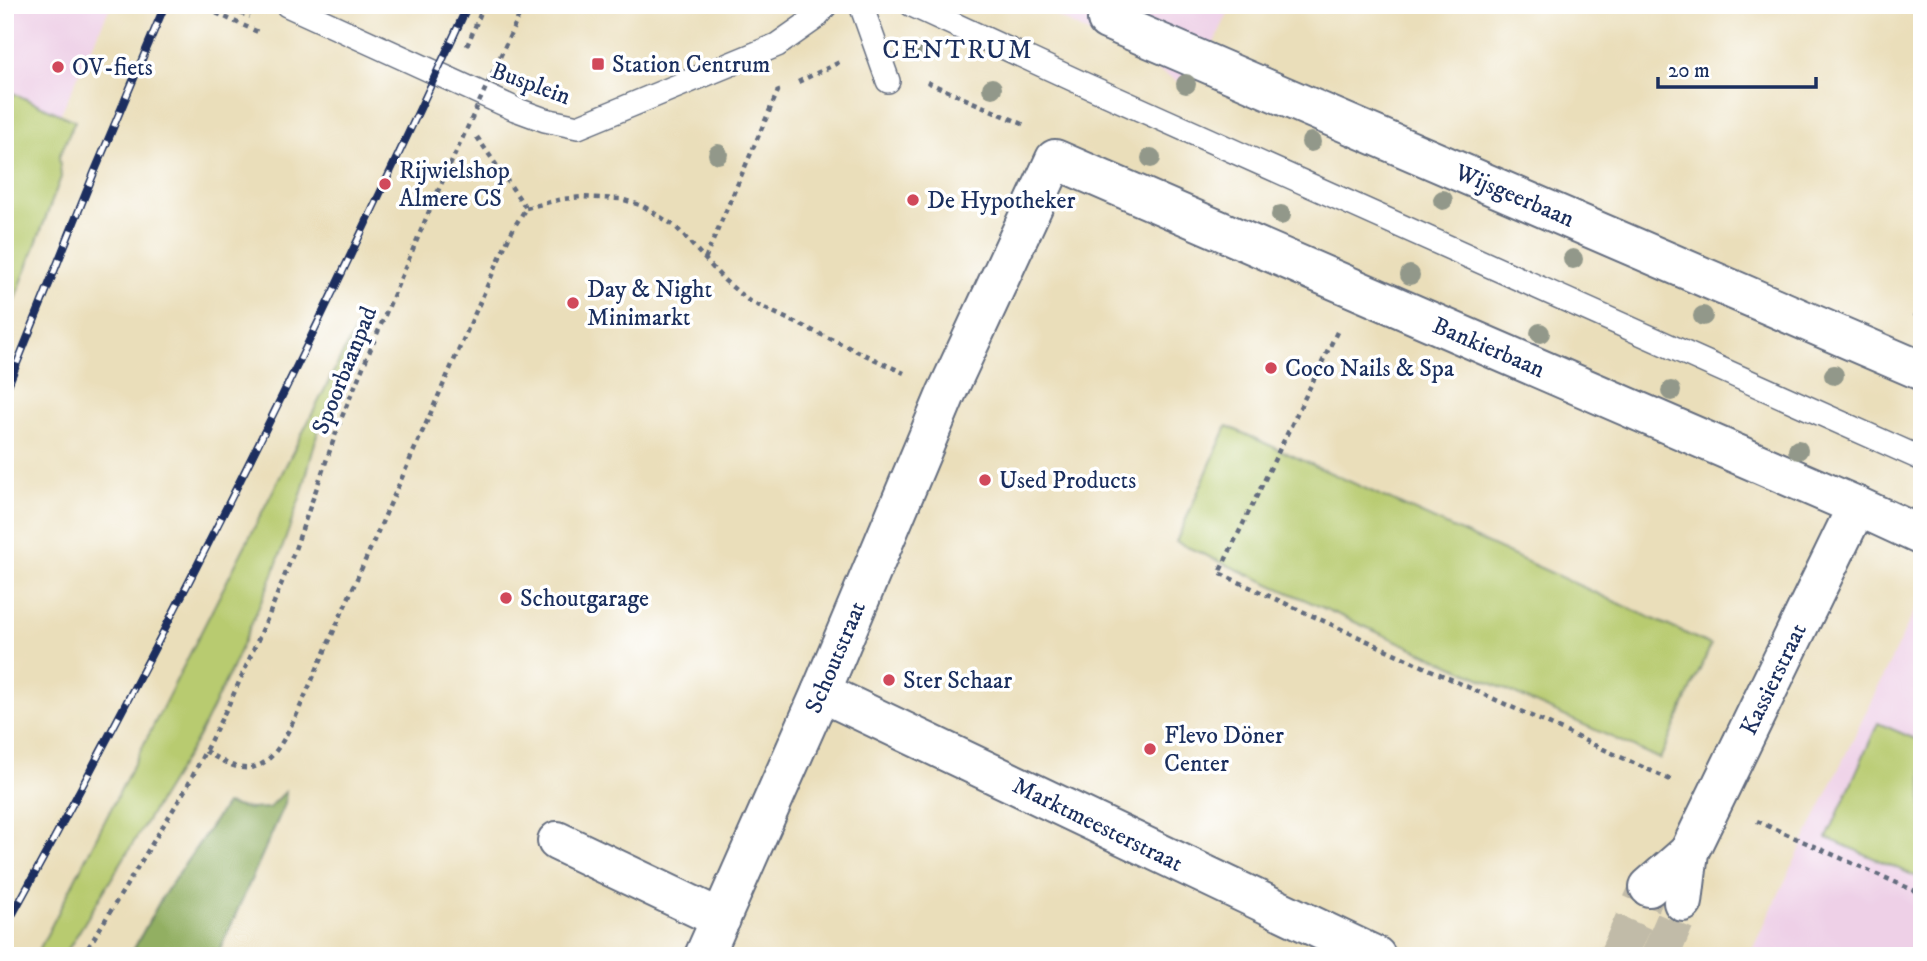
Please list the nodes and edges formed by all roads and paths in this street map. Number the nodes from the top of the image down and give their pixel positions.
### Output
1 (287, 5) edge
2 (524, 5) edge
3 (826, 5) edge
4 (861, 5) edge
5 (912, 5) edge
6 (1111, 13) edge
7 (760, 51) junction
8 (888, 81) dead end
9 (1055, 159) joint
10 (705, 259) junction
11 (1358, 290) junction
12 (1922, 371) edge
13 (946, 394) junction
14 (1922, 459) edge
15 (1857, 506) junction
16 (1922, 536) edge
17 (821, 692) junction
18 (205, 751) junction
19 (1713, 801) junction
20 (557, 841) dead end
21 (1689, 852) junction
22 (1648, 887) tunnel mouth
23 (1922, 894) edge
24 (1683, 902) tunnel mouth
25 (721, 919) junction
26 (1364, 953) edge
27 (83, 956) edge
28 (704, 956) edge

1 - 7 lane, Busplein
2 - 18 path, Spoorbaanpad, bridge
3 - 7 lane, Busplein
4 - 8 lane
5 - 14 lane
6 - 12 street, Wijsgeerbaan
7 - 10 path
9 - 11 street, Bankierbaan
9 - 13 street, Schoutstraat
10 - 13 path
10 - 18 path
11 - 15 street, Bankierbaan
11 - 19 path
13 - 17 street, Schoutstraat
15 - 16 street, Bankierbaan
15 - 19 street, Kassierstraat
17 - 25 street, Schoutstraat
17 - 26 street, Marktmeesterstraat
18 - 27 path, Spoorbaanpad
19 - 21 street, Kassierstraat
19 - 23 path
20 - 25 street
21 - 22 street, Kassierstraat
21 - 24 street, Kassierstraat
25 - 28 street, Schoutstraat

